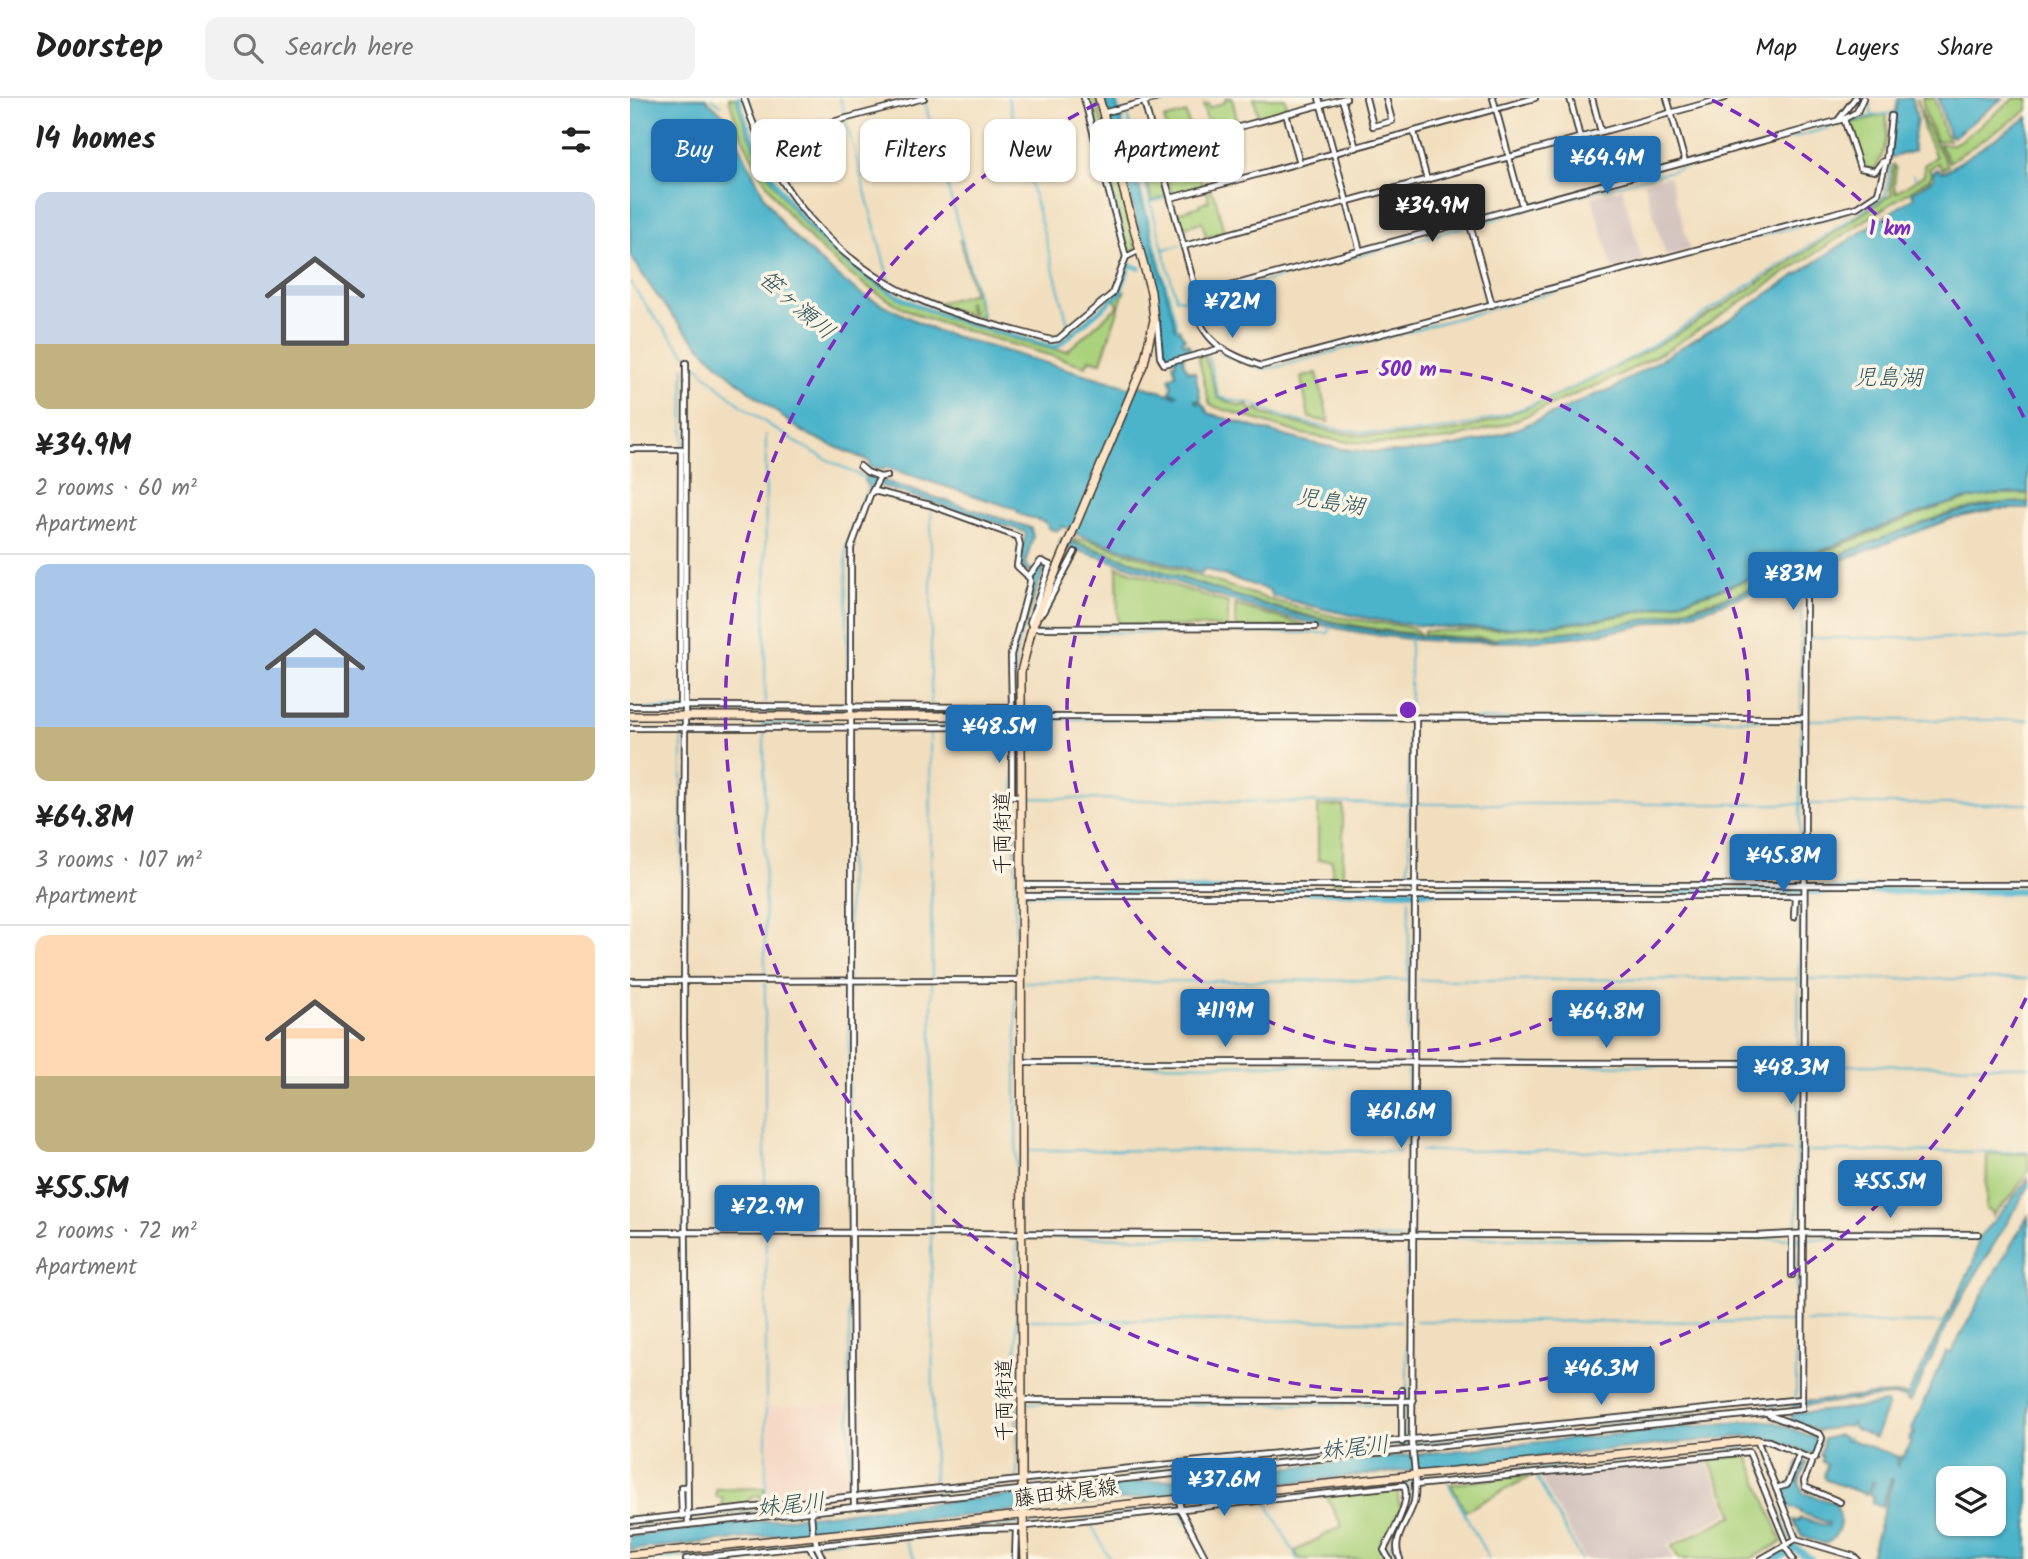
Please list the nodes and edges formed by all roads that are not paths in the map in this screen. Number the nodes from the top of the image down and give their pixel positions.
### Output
1 (744, 98) edge
2 (923, 98) edge
3 (1084, 98) edge
4 (1099, 98) edge
5 (1158, 98) edge
6 (1319, 98) edge
7 (1366, 98) edge
8 (1386, 98) edge
9 (1493, 98) edge
10 (1535, 98) edge
11 (1570, 98) edge
12 (1592, 98) edge
13 (1667, 98) edge
14 (1725, 98) edge
15 (1856, 98) edge
16 (1863, 98) edge
17 (1344, 99) edge
18 (1144, 100) edge
19 (1321, 105) junction
20 (1496, 109) junction
21 (1105, 112) junction
22 (1671, 113) junction
23 (1286, 114) junction
24 (1891, 116) dead end
25 (751, 119) edge
26 (845, 119) edge
27 (1149, 119) edge
28 (1843, 121) junction
29 (1244, 125) edge
30 (1414, 132) junction
31 (1601, 132) junction
32 (1580, 138) junction
33 (1356, 148) junction
34 (1334, 154) junction
35 (1509, 157) junction
36 (1886, 161) junction
37 (1299, 162) junction
38 (1685, 162) junction
39 (1427, 180) junction
40 (782, 182) edge
41 (1167, 182) edge
42 (1171, 198) junction
43 (1346, 202) junction
44 (1522, 206) junction
45 (1469, 224) junction
46 (1184, 246) junction
47 (1140, 250) junction
48 (1360, 251) junction
49 (1126, 257) junction
50 (1197, 295) junction
51 (1492, 305) junction
52 (1154, 320) junction
53 (1222, 348) junction
54 (686, 363) dead end
55 (630, 449) edge
56 (683, 449) junction
57 (860, 466) dead end
58 (887, 476) dead end
59 (877, 484) junction
60 (1075, 552) dead end
61 (1030, 574) junction
62 (1806, 586) dead end
63 (1037, 617) junction
64 (1315, 627) dead end
65 (1032, 628) junction
66 (630, 706) edge
67 (1013, 712) junction
68 (630, 716) edge
69 (683, 718) junction
70 (850, 719) junction
71 (1414, 719) junction
72 (1803, 719) junction
73 (1012, 727) junction
74 (630, 728) edge
75 (1017, 796) junction
76 (1020, 885) junction
77 (2028, 885) edge
78 (1415, 886) junction
79 (1802, 886) junction
80 (1021, 896) junction
81 (1412, 896) junction
82 (1800, 896) junction
83 (1794, 917) dead end
84 (849, 980) junction
85 (1017, 980) junction
86 (630, 981) edge
87 (683, 981) junction
88 (1021, 1062) junction
89 (1412, 1063) junction
90 (1800, 1063) junction
91 (630, 1232) edge
92 (684, 1232) junction
93 (850, 1232) junction
94 (1018, 1233) junction
95 (1978, 1234) dead end
96 (1414, 1236) junction
97 (1797, 1236) junction
98 (1792, 1275) dead end
99 (1402, 1390) dead end
100 (1022, 1400) junction
101 (1800, 1401) junction
102 (1406, 1402) junction
103 (1766, 1414) junction
104 (1757, 1440) junction
105 (1402, 1441) junction
106 (1412, 1446) junction
107 (1799, 1455) junction
108 (1814, 1458) junction
109 (1576, 1465) junction
110 (1126, 1474) junction
111 (1026, 1479) dead end
112 (1415, 1479) junction
113 (1021, 1487) junction
114 (1776, 1488) junction
115 (853, 1499) junction
116 (1840, 1502) dead end
117 (1179, 1505) junction
118 (810, 1507) junction
119 (1405, 1511) junction
120 (1023, 1515) junction
121 (686, 1518) junction
122 (630, 1521) edge
123 (1027, 1526) dead end
124 (630, 1531) edge
125 (1796, 1539) junction
126 (814, 1542) junction
127 (1788, 1551) edge
128 (630, 1555) edge
129 (686, 1559) edge
130 (816, 1559) edge
131 (823, 1559) edge
132 (1015, 1559) edge
133 (1025, 1559) edge
134 (1206, 1559) edge
135 (1389, 1559) edge
136 (1400, 1559) edge
137 (1761, 1559) edge
138 (1782, 1559) edge
139 (1857, 1559) edge

1 - 25 street
2 - 26 street
3 - 49 street
4 - 21 street, 千両街道
5 - 18 street
6 - 19 street
7 - 8 street
9 - 20 street
10 - 20 street
11 - 32 street
12 - 31 street
13 - 22 street
14 - 22 street
15 - 28 street
16 - 28 street
17 - 19 street
17 - 33 street
18 - 21 street
18 - 27 street
19 - 23 street
19 - 34 street
20 - 30 street
20 - 35 street
21 - 47 street, 千両街道
22 - 31 street
22 - 38 street
23 - 29 street
23 - 37 street
24 - 36 street
28 - 36 street
28 - 38 street
30 - 33 street
30 - 39 street
31 - 32 street
32 - 35 street
33 - 34 street
34 - 37 street
34 - 43 street
35 - 39 street
35 - 44 street
36 - 51 street
37 - 42 street
38 - 44 street
39 - 43 street
40 - 49 street
41 - 42 street
42 - 46 street
43 - 46 street
43 - 48 street
44 - 45 street
45 - 48 street
45 - 51 street
46 - 50 street
47 - 49 street
47 - 52 street, 千両街道
48 - 50 street
50 - 53 street
51 - 53 street
52 - 53 street
52 - 63 street, 千両街道
54 - 56 street
55 - 56 street
56 - 69 street
57 - 59 street
58 - 59 street
59 - 61 street
59 - 70 street
60 - 63 street
61 - 65 street
61 - 67 street
62 - 72 street
63 - 65 street, 千両街道
64 - 65 street
65 - 67 street, 千両街道
66 - 69 street
67 - 70 street
67 - 71 street
67 - 73 street
67 - 75 street, 千両街道
68 - 69 street
69 - 70 street
69 - 70 street
69 - 74 street
69 - 87 street
70 - 73 street
70 - 84 street
71 - 72 street
71 - 78 street
72 - 79 street
73 - 75 street
75 - 76 street, 千両街道
76 - 78 street
76 - 80 street, 千両街道
77 - 79 street
78 - 79 street
78 - 81 street
79 - 82 street
80 - 81 street
80 - 85 street, 千両街道
81 - 82 street
81 - 89 street
82 - 83 street
82 - 90 street
84 - 85 street
84 - 87 street
84 - 93 street
85 - 88 street, 千両街道
86 - 87 street
87 - 92 street
88 - 89 street
88 - 94 street, 千両街道
89 - 90 street
89 - 96 street
90 - 97 street
91 - 92 street
92 - 93 street
92 - 121 street
93 - 94 street
93 - 115 street
94 - 96 street
94 - 100 street, 千両街道
95 - 97 street
96 - 97 street
96 - 102 street
97 - 98 street
97 - 101 street
99 - 102 street
100 - 102 street
100 - 113 street, 千両街道
101 - 103 street
101 - 106 street
102 - 105 street
102 - 106 street
103 - 106 street
103 - 108 street
104 - 107 street
104 - 109 street, 藤田妹尾線
104 - 114 street
105 - 106 street
105 - 110 street
106 - 110 street
106 - 112 street
107 - 108 street
107 - 114 street
108 - 116 street
109 - 112 street, 藤田妹尾線
109 - 112 street
109 - 127 street
110 - 111 street
110 - 113 street
112 - 117 street, 藤田妹尾線
112 - 119 street
113 - 115 street
113 - 115 street
113 - 120 street, 千両街道
114 - 125 street
115 - 118 street
115 - 118 street
117 - 119 street
117 - 120 street, 藤田妹尾線
117 - 123 street
117 - 134 street
118 - 121 street
118 - 121 street
118 - 126 street
119 - 135 street
119 - 136 street
120 - 126 street, 藤田妹尾線
120 - 133 street, 千両街道
121 - 122 street
121 - 124 street
125 - 127 street
125 - 139 street
126 - 128 street, 藤田妹尾線
126 - 129 street
126 - 130 street
126 - 131 street
126 - 132 street
127 - 137 street
127 - 138 street

